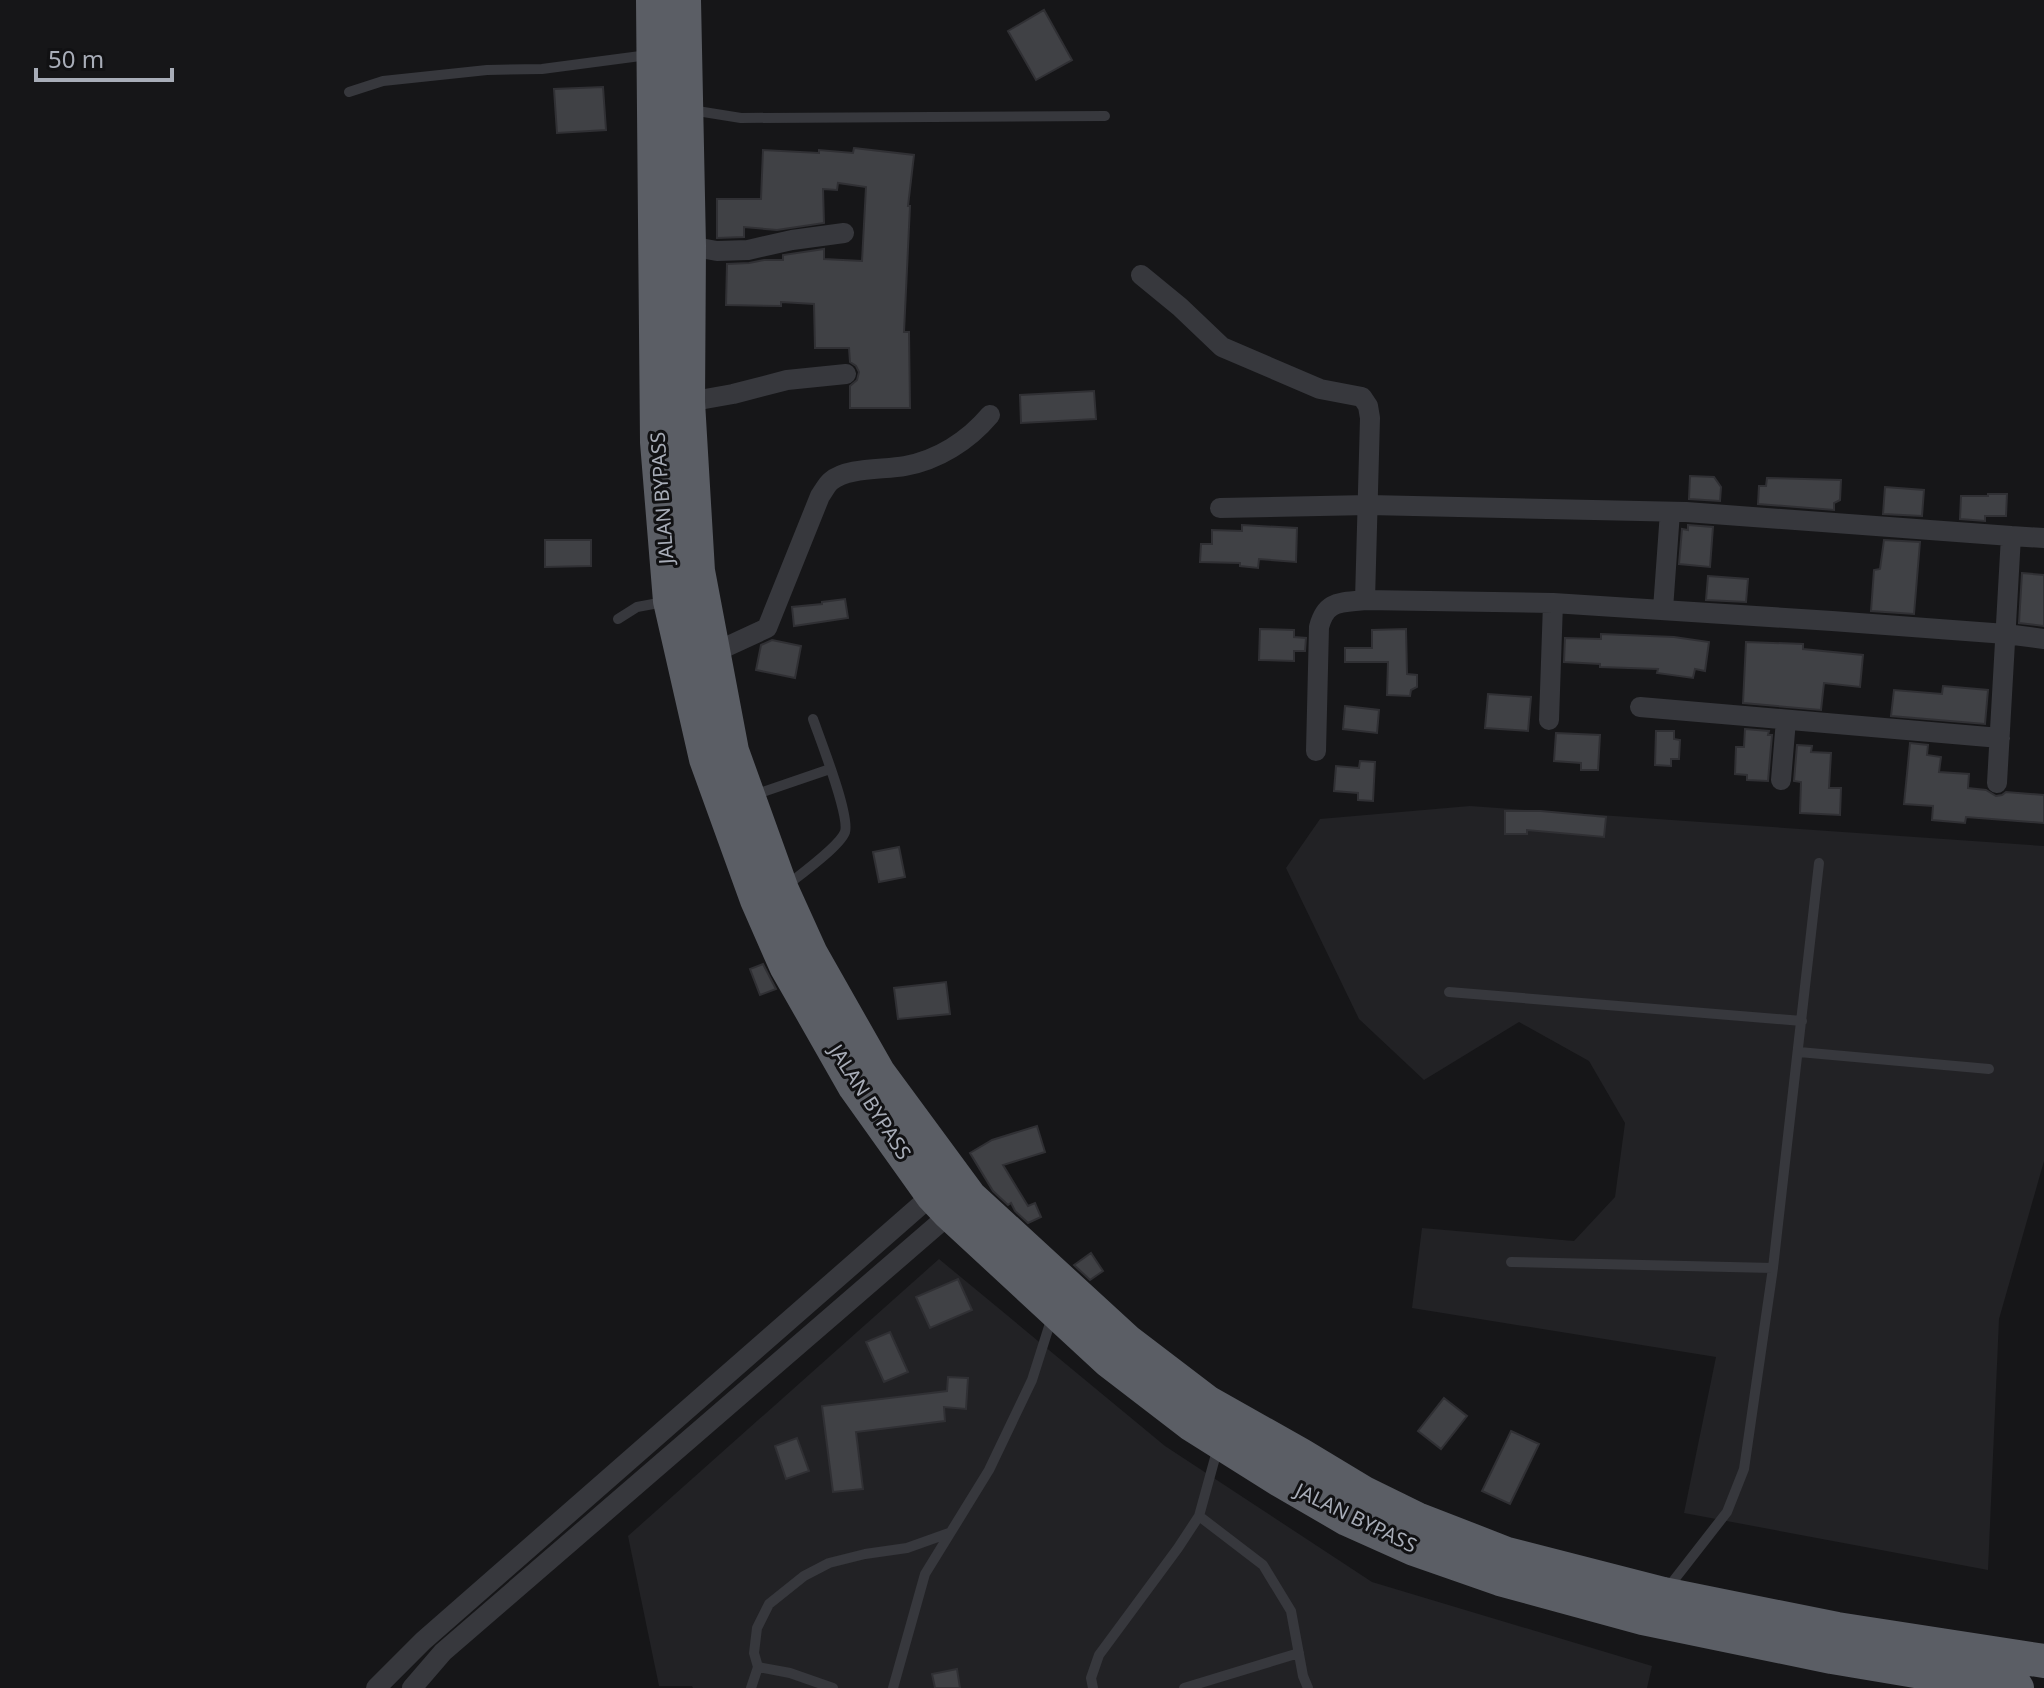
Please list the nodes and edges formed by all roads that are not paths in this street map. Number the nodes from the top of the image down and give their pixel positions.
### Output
1 (653, 0) edge
2 (684, 0) edge
3 (654, 54) junction
4 (349, 92) dead end
5 (686, 109) junction
6 (1105, 116) dead end
7 (844, 233) dead end
8 (689, 246) junction
9 (1141, 275) dead end
10 (846, 374) dead end
11 (688, 402) junction
12 (990, 415) dead end
13 (1369, 505) junction
14 (1220, 508) dead end
15 (1670, 512) junction
16 (2011, 536) junction
17 (2044, 538) edge
18 (1365, 600) junction
19 (670, 601) junction
20 (1553, 603) junction
21 (1663, 609) junction
22 (618, 619) dead end
23 (2006, 634) junction
24 (2044, 639) edge
25 (713, 653) junction
26 (1640, 707) dead end
27 (813, 719) dead end
28 (1549, 720) dead end
29 (1786, 720) junction
30 (2000, 738) junction
31 (1316, 751) dead end
32 (830, 769) junction
33 (1781, 780) dead end
34 (1997, 783) dead end
35 (748, 797) junction
36 (1819, 863) dead end
37 (782, 890) junction
38 (1449, 992) dead end
39 (1802, 1021) junction
40 (1799, 1052) junction
41 (1989, 1069) dead end
42 (952, 1195) junction
43 (1511, 1262) dead end
44 (1773, 1268) junction
45 (1054, 1310) junction
46 (1219, 1442) junction
47 (1199, 1516) junction
48 (949, 1533) junction
49 (1663, 1594) junction
50 (1834, 1643) junction
51 (1299, 1653) junction
52 (758, 1667) junction
53 (2023, 1673) edge
54 (376, 1688) edge
55 (412, 1688) edge
56 (751, 1688) edge
57 (833, 1688) edge
58 (893, 1688) edge
59 (1093, 1688) edge
60 (1184, 1688) edge
61 (1308, 1688) edge

1 - 3 highway, JALAN BYPASS
2 - 5 highway, JALAN BYPASS
3 - 4 lane
3 - 19 highway, JALAN BYPASS
5 - 6 lane
5 - 8 highway, JALAN BYPASS
7 - 8 street
8 - 11 highway, JALAN BYPASS
9 - 13 street
10 - 11 street
11 - 25 highway, JALAN BYPASS
12 - 25 street
13 - 14 street
13 - 15 street
13 - 18 street
15 - 16 street
15 - 21 street
16 - 17 street
16 - 23 street
18 - 20 street
18 - 31 street
19 - 22 lane
19 - 42 highway, JALAN BYPASS
20 - 21 street
20 - 28 street
21 - 23 street
23 - 24 street
23 - 30 street
25 - 35 highway, JALAN BYPASS
26 - 29 street
27 - 32 lane
29 - 30 street
29 - 33 street
30 - 34 street
32 - 35 lane
32 - 37 lane
35 - 37 highway, JALAN BYPASS
36 - 39 lane
37 - 42 highway, JALAN BYPASS
38 - 39 lane
39 - 40 lane
40 - 41 lane
40 - 44 lane
42 - 45 highway, JALAN BYPASS
42 - 49 highway, JALAN BYPASS
42 - 54 street
42 - 55 street
43 - 44 lane
44 - 49 lane
45 - 46 highway, JALAN BYPASS
45 - 48 lane
46 - 47 lane
46 - 50 highway, JALAN BYPASS
47 - 51 lane
47 - 59 lane
48 - 52 lane
48 - 58 lane
49 - 50 highway, JALAN BYPASS
50 - 53 highway
51 - 60 lane
51 - 61 lane
52 - 56 lane
52 - 57 lane

